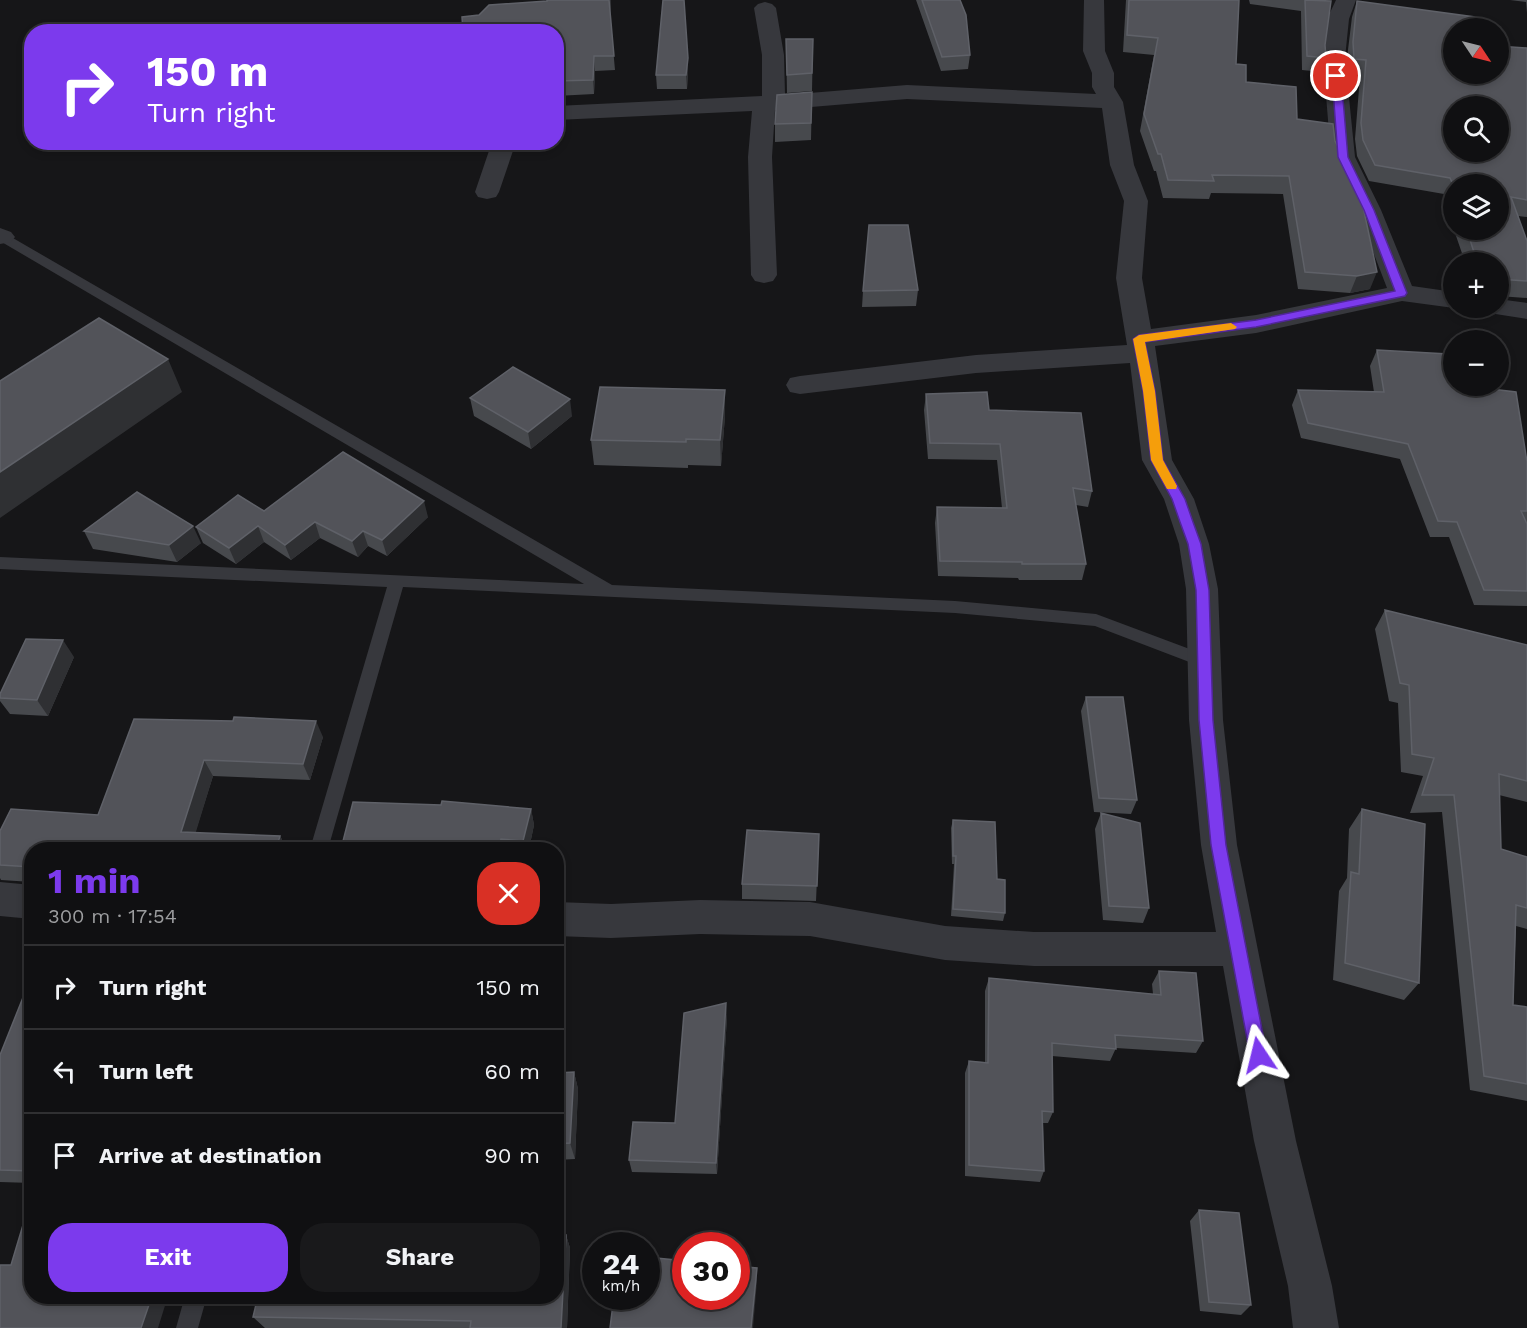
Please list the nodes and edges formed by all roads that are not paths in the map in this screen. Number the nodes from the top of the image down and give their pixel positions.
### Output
1 (1094, 0) edge
2 (1346, 0) edge
3 (765, 8) dead end
4 (1113, 102) junction
5 (769, 103) junction
6 (564, 112) edge
7 (501, 150) edge
8 (487, 192) dead end
9 (1, 236) edge
10 (764, 275) dead end
11 (1402, 293) junction
12 (1443, 299) edge
13 (1509, 309) edge
14 (1527, 312) edge
15 (1140, 346) junction
16 (800, 384) dead end
17 (0, 563) edge
18 (397, 581) junction
19 (610, 591) junction
20 (1205, 662) junction
21 (321, 842) edge
22 (0, 899) edge
23 (24, 901) edge
24 (564, 919) edge
25 (1239, 949) junction
26 (194, 1304) edge
27 (187, 1328) edge
28 (1316, 1328) edge

1 - 4 street
2 - 11 street
3 - 5 street
4 - 5 street
4 - 15 street
5 - 6 street
5 - 10 street
7 - 8 street
9 - 19 lane
11 - 12 street
11 - 15 street
13 - 14 street
15 - 16 street
15 - 20 street
17 - 18 lane
18 - 19 lane
18 - 21 lane
19 - 20 lane
20 - 25 street
22 - 23 street
24 - 25 street
25 - 28 street
26 - 27 lane

